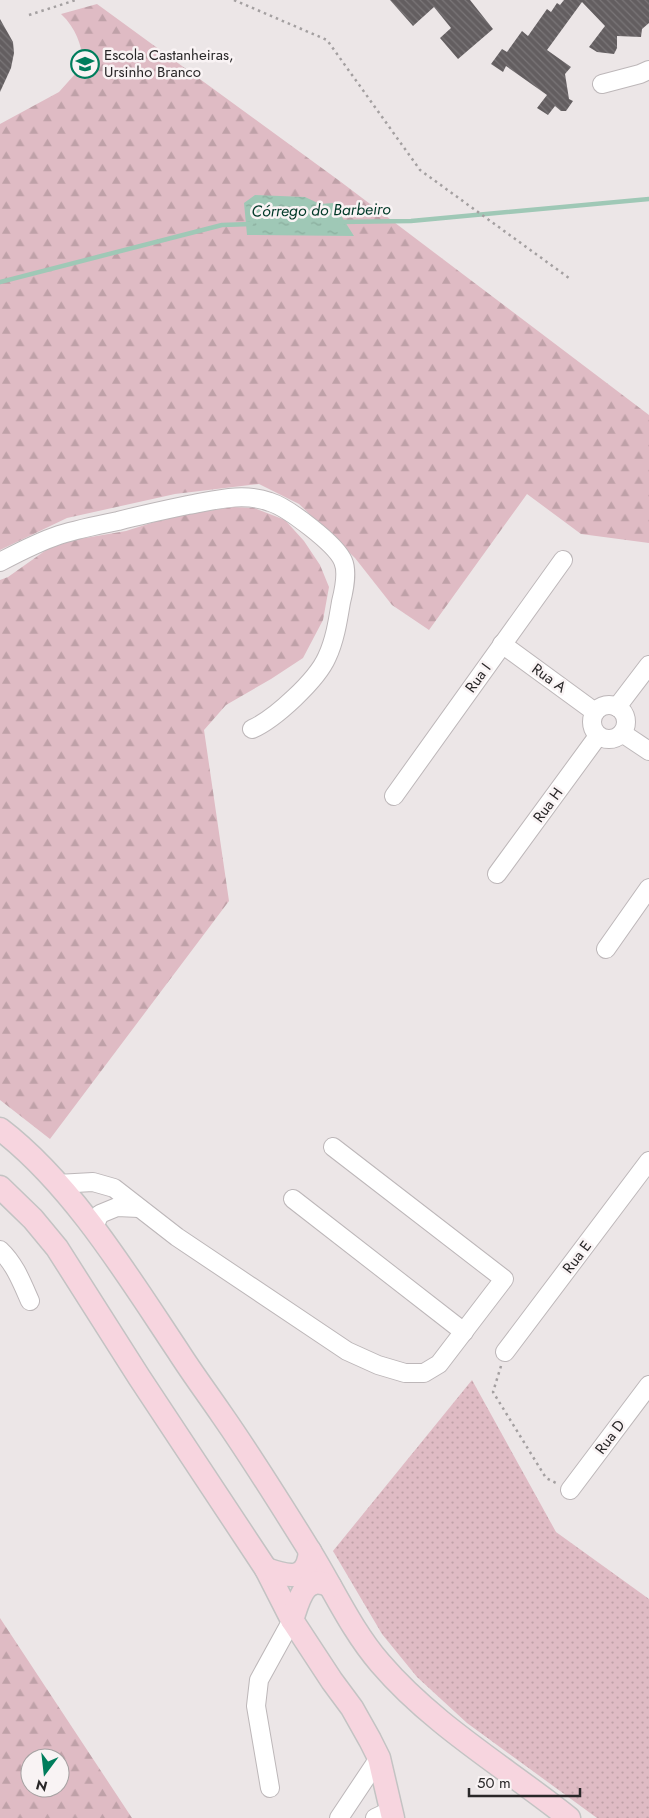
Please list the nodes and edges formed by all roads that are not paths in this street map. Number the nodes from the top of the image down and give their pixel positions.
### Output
1 (649, 70) edge
2 (602, 84) dead end
3 (563, 560) dead end
4 (0, 562) edge
5 (502, 644) junction
6 (649, 665) edge
7 (617, 707) junction
8 (595, 712) junction
9 (252, 729) dead end
10 (622, 733) junction
11 (598, 736) junction
12 (649, 751) edge
13 (394, 796) dead end
14 (497, 874) dead end
15 (649, 888) edge
16 (606, 949) dead end
17 (0, 1129) edge
18 (333, 1146) dead end
19 (649, 1162) edge
20 (56, 1184) junction
21 (0, 1187) edge
22 (292, 1199) dead end
23 (139, 1208) junction
24 (93, 1228) junction
25 (0, 1250) edge
26 (30, 1301) dead end
27 (464, 1332) junction
28 (505, 1352) road end
29 (649, 1385) edge
30 (570, 1490) road end
31 (310, 1551) junction
32 (266, 1569) junction
33 (330, 1586) junction
34 (292, 1620) junction
35 (379, 1758) junction
36 (270, 1788) dead end
37 (386, 1815) edge
38 (339, 1818) edge
39 (569, 1818) edge

1 - 2 street
3 - 5 street, Rua I
4 - 9 street
5 - 8 street, Rua A
5 - 13 street, Rua I
6 - 7 street
7 - 8 street
7 - 10 street
8 - 11 street
10 - 11 street
10 - 12 street
11 - 14 street, Rua H
15 - 16 street
17 - 20 main road
18 - 27 street
19 - 28 street, Rua E
20 - 23 street
20 - 24 main road
21 - 32 main road
22 - 27 street
23 - 24 street
23 - 27 street
24 - 31 main road
25 - 26 street
29 - 30 street, Rua D
31 - 32 main road
31 - 33 main road
32 - 34 main road
33 - 34 main road
33 - 39 main road
34 - 35 main road
34 - 36 street
35 - 37 main road
35 - 38 street

